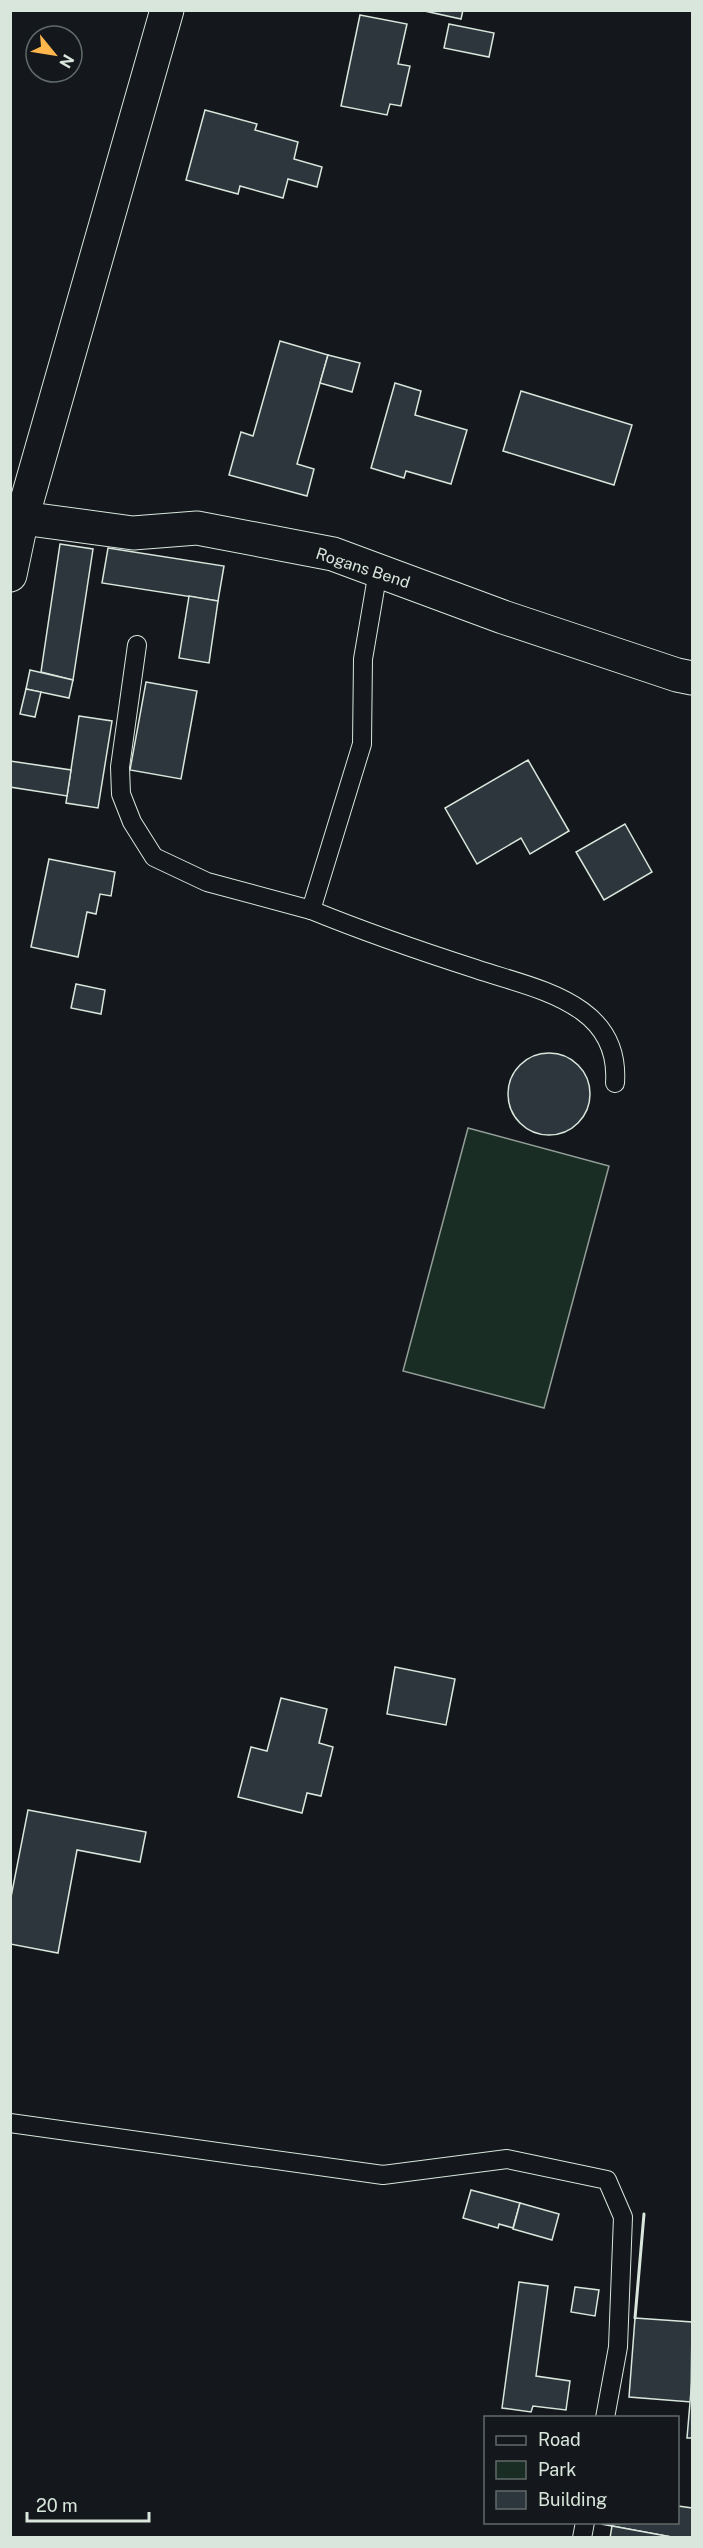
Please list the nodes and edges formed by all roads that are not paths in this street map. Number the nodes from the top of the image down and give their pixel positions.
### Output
1 (167, 10) edge
2 (22, 518) junction
3 (11, 569) edge
4 (378, 571) junction
5 (137, 645) dead end
6 (693, 678) edge
7 (311, 910) junction
8 (615, 1083) dead end
9 (10, 2123) edge
10 (605, 2416) edge

1 - 2 street
2 - 3 street
2 - 4 street, Rogans Bend
4 - 6 street, Rogans Bend
4 - 7 lane
5 - 7 lane
7 - 8 lane
9 - 10 lane

